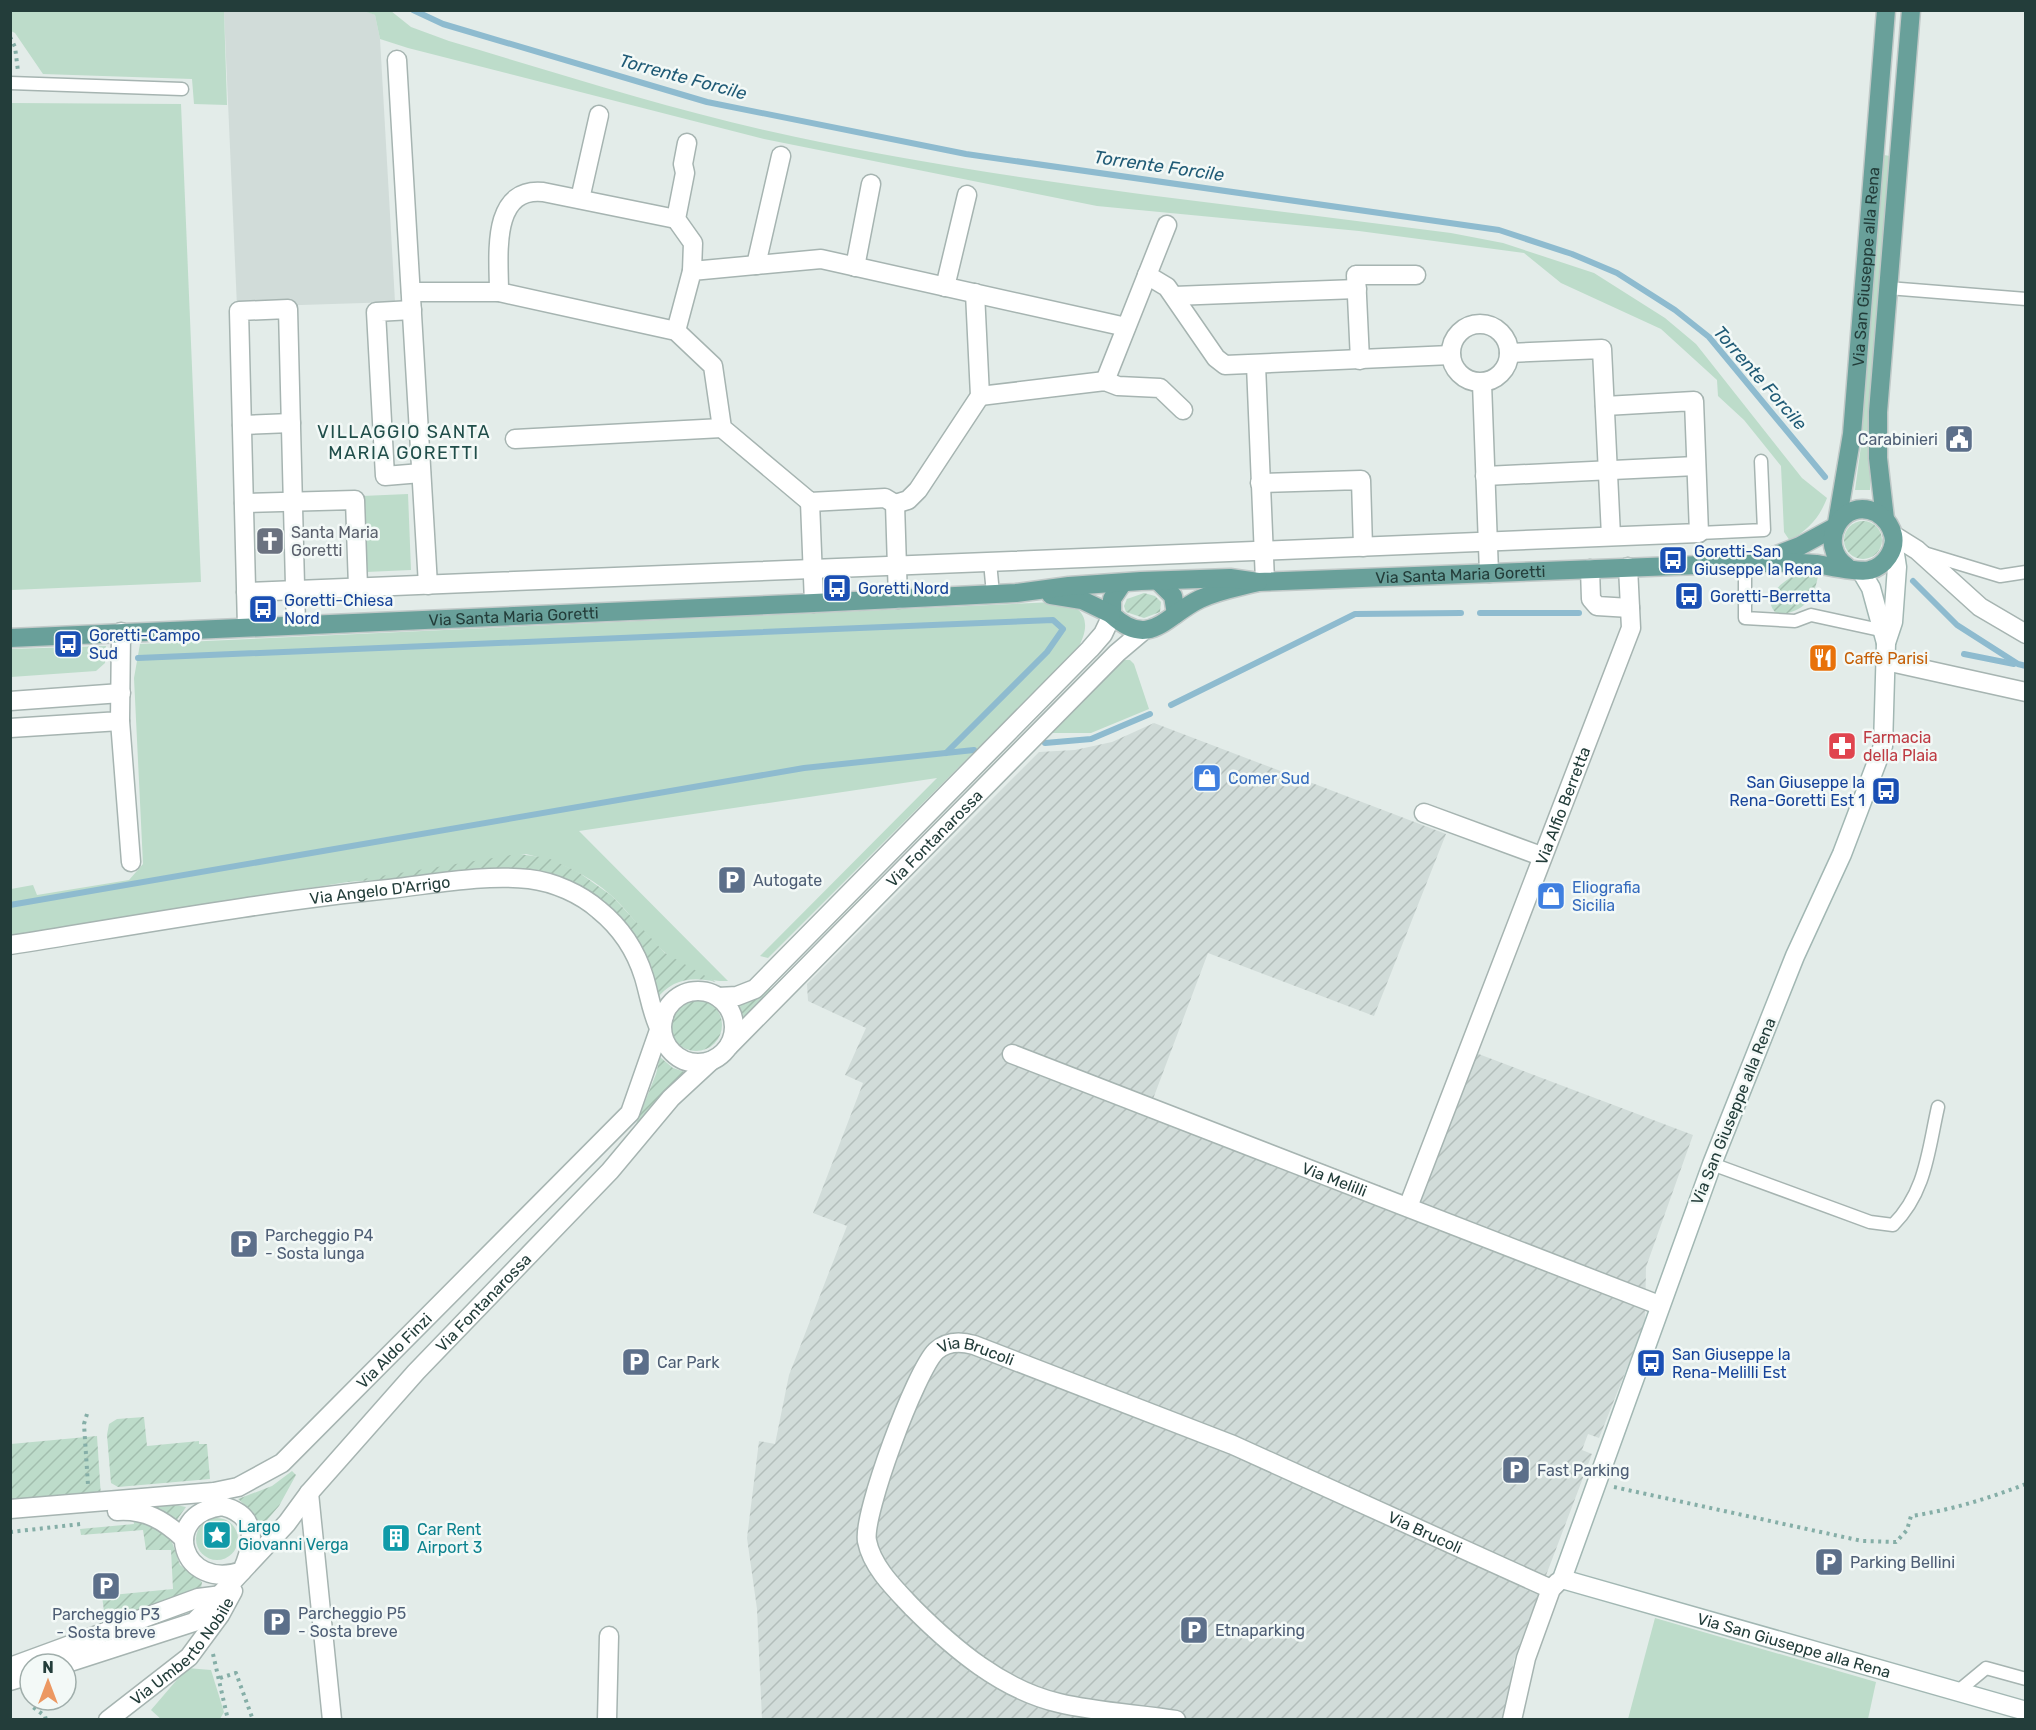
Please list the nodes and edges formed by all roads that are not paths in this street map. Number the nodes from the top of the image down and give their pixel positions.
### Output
1 (1886, 10) edge
2 (1911, 10) edge
3 (397, 60) dead end
4 (1881, 71) junction
5 (1906, 73) junction
6 (15, 83) edge
7 (182, 89) dead end
8 (599, 115) dead end
9 (1875, 142) junction
10 (687, 143) dead end
11 (1900, 144) junction
12 (781, 156) dead end
13 (871, 184) dead end
14 (967, 195) dead end
15 (580, 199) junction
16 (675, 219) junction
17 (1167, 225) dead end
18 (756, 265) junction
19 (855, 267) junction
20 (692, 271) junction
21 (1147, 275) junction
22 (1416, 275) dead end
23 (945, 286) junction
24 (1888, 288) junction
25 (1357, 289) junction
26 (499, 292) junction
27 (975, 293) junction
28 (1174, 296) junction
29 (2025, 298) edge
30 (411, 301) junction
31 (1126, 327) junction
32 (675, 331) junction
33 (1509, 353) junction
34 (1450, 355) junction
35 (1360, 360) junction
36 (1256, 364) junction
37 (1105, 381) junction
38 (1482, 383) junction
39 (980, 396) junction
40 (1605, 406) junction
41 (1183, 410) dead end
42 (291, 423) junction
43 (242, 425) junction
44 (722, 428) junction
45 (515, 439) dead end
46 (1761, 461) dead end
47 (1696, 466) junction
48 (1608, 471) junction
49 (421, 473) junction
50 (1485, 476) junction
51 (1260, 483) junction
52 (293, 502) junction
53 (810, 502) junction
54 (244, 503) junction
55 (894, 504) junction
56 (1836, 525) junction
57 (1890, 532) junction
58 (1699, 533) junction
59 (1611, 536) junction
60 (1488, 542) junction
61 (1363, 547) junction
62 (1917, 550) junction
63 (1263, 551) junction
64 (990, 562) junction
65 (1748, 563) junction
66 (897, 566) junction
67 (1628, 567) junction
68 (813, 569) junction
69 (1590, 569) junction
70 (1854, 569) junction
71 (2025, 572) edge
72 (1489, 573) junction
73 (1159, 582) junction
74 (1261, 582) junction
75 (1122, 584) junction
76 (428, 585) junction
77 (358, 587) junction
78 (295, 590) junction
79 (246, 592) junction
80 (1016, 593) junction
81 (993, 594) junction
82 (898, 599) junction
83 (814, 603) junction
84 (1630, 608) junction
85 (1112, 614) junction
86 (1176, 614) junction
87 (296, 625) junction
88 (248, 627) junction
89 (1143, 631) junction
90 (121, 632) junction
91 (2025, 633) edge
92 (10, 638) edge
93 (1884, 645) junction
94 (2025, 692) edge
95 (121, 693) junction
96 (10, 701) edge
97 (120, 721) junction
98 (10, 728) edge
99 (1424, 813) dead end
100 (1541, 856) junction
101 (131, 862) dead end
102 (10, 945) edge
103 (718, 997) junction
104 (662, 1027) junction
105 (729, 1046) junction
106 (1011, 1054) dead end
107 (711, 1061) junction
108 (1938, 1107) dead end
109 (1712, 1164) junction
110 (1408, 1207) junction
111 (1659, 1305) junction
112 (214, 1492) junction
113 (309, 1493) junction
114 (174, 1497) junction
115 (10, 1509) edge
116 (205, 1509) junction
117 (10, 1521) edge
118 (184, 1539) junction
119 (242, 1571) junction
120 (1556, 1584) junction
121 (222, 1595) junction
122 (609, 1636) dead end
123 (78, 1659) edge
124 (10, 1667) edge
125 (2025, 1679) edge
126 (1957, 1692) junction
127 (2025, 1711) edge
128 (108, 1719) edge
129 (332, 1719) edge
130 (607, 1719) edge
131 (1176, 1719) edge
132 (1512, 1719) edge

1 - 4 main road, Via San Giuseppe alla Rena
2 - 5 main road, Via San Giuseppe alla Rena
3 - 30 street
4 - 5 main road
4 - 9 main road, Via San Giuseppe alla Rena
5 - 11 main road, Via San Giuseppe alla Rena
6 - 7 lane
8 - 15 street
9 - 11 main road
9 - 56 main road, Via San Giuseppe alla Rena
10 - 16 street
11 - 24 main road, Via San Giuseppe alla Rena
12 - 18 street
13 - 19 street
14 - 23 street
15 - 16 street
15 - 26 street
16 - 20 street
17 - 21 street
18 - 19 street
18 - 20 street
19 - 23 street
20 - 32 street
21 - 28 street
21 - 31 street
22 - 25 street
23 - 27 street
24 - 29 lane
24 - 57 main road, Via San Giuseppe alla Rena
25 - 28 street
25 - 35 street
26 - 30 street
26 - 32 street
27 - 31 street
27 - 39 street
28 - 36 street
30 - 49 street
30 - 49 street
31 - 37 street
32 - 44 street
33 - 34 street
33 - 38 street
33 - 40 street
34 - 35 street
34 - 38 street
35 - 36 street
36 - 51 street
37 - 39 street
37 - 41 street
38 - 50 street
39 - 55 street
40 - 47 street
40 - 48 street
42 - 43 street
42 - 43 street
42 - 52 street
43 - 54 street
44 - 45 street
44 - 53 street
46 - 58 lane
47 - 48 street
47 - 58 street
48 - 50 street
48 - 59 street
49 - 76 street
50 - 60 street
51 - 61 street
51 - 63 street
52 - 54 street
52 - 77 street
52 - 78 street
53 - 55 street
53 - 68 street
54 - 79 street
55 - 66 street
56 - 57 main road
56 - 65 main road
56 - 70 main road
57 - 62 street
57 - 70 main road
57 - 93 street
58 - 59 street
59 - 60 street
60 - 61 street
60 - 72 street
61 - 63 street
62 - 71 lane
62 - 91 street
63 - 64 street
63 - 74 street
64 - 66 street
64 - 81 lane
65 - 67 main road, Via Santa Maria Goretti
65 - 70 main road
65 - 93 lane
66 - 68 street
66 - 82 street
67 - 69 main road, Via Santa Maria Goretti
67 - 84 street, Via Alfio Berretta
68 - 76 street
68 - 83 street
69 - 72 main road, Via Santa Maria Goretti
69 - 84 street
70 - 93 street
72 - 74 main road, Via Santa Maria Goretti
73 - 74 main road
73 - 75 main road
73 - 86 main road
74 - 86 main road, Via Santa Maria Goretti
75 - 80 main road
75 - 85 main road
76 - 77 street
77 - 78 street
78 - 79 street
78 - 87 street
79 - 88 street
80 - 81 main road, Via Santa Maria Goretti
80 - 85 main road
81 - 82 main road, Via Santa Maria Goretti
82 - 83 main road, Via Santa Maria Goretti
83 - 87 main road, Via Santa Maria Goretti
84 - 100 street, Via Alfio Berretta
85 - 89 main road
85 - 103 street, Via Fontanarossa
86 - 89 main road
87 - 88 main road, Via Santa Maria Goretti
88 - 90 main road, Via Santa Maria Goretti
89 - 105 street, Via Fontanarossa
90 - 92 main road, Via Santa Maria Goretti
90 - 95 street
93 - 94 street
93 - 109 street, Via San Giuseppe alla Rena
95 - 96 street
95 - 97 street
97 - 98 street
97 - 101 street
99 - 100 street
100 - 110 street, Via Alfio Berretta
102 - 104 street, Via Angelo D'Arrigo
103 - 104 street
103 - 105 street
104 - 107 street
104 - 112 street, Via Aldo Finzi
105 - 107 street
106 - 110 street, Via Melilli
107 - 113 street, Via Fontanarossa
108 - 109 lane
109 - 111 street, Via San Giuseppe alla Rena
110 - 111 street, Via Melilli
111 - 120 street, Via San Giuseppe alla Rena
112 - 114 street, Via Aldo Finzi
112 - 116 street
113 - 119 street, Via Fontanarossa
113 - 129 street
114 - 115 street, Via Aldo Finzi
114 - 116 street
116 - 118 street
116 - 119 street
117 - 118 street
118 - 119 street
119 - 121 street
119 - 128 street, Via Umberto Nobile
120 - 126 street, Via San Giuseppe alla Rena
120 - 131 street, Via Brucoli
120 - 132 street, Via San Giuseppe alla Rena
121 - 123 street
121 - 124 street
122 - 130 street
125 - 126 lane
126 - 127 street, Via San Giuseppe alla Rena

